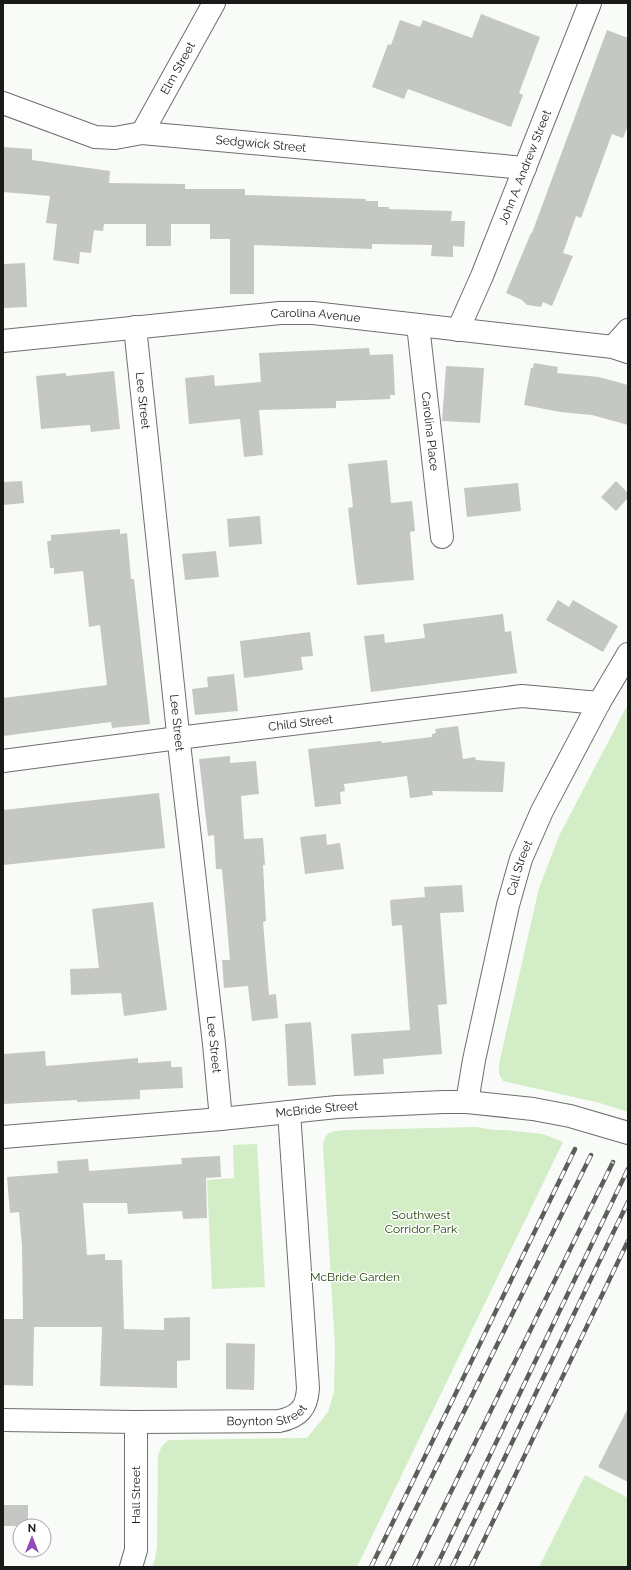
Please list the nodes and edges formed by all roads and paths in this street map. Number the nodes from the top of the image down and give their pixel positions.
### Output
1 (214, 3) edge
2 (590, 3) edge
3 (3, 103) edge
4 (142, 134) junction
5 (525, 168) junction
6 (418, 325) junction
7 (135, 327) junction
8 (458, 330) junction
9 (628, 330) edge
10 (3, 341) edge
11 (621, 349) edge
12 (442, 537) dead end
13 (628, 654) edge
14 (599, 703) junction
15 (178, 738) junction
16 (3, 761) edge
17 (467, 1102) junction
18 (288, 1112) junction
19 (221, 1119) junction
20 (628, 1133) edge
21 (3, 1137) edge
22 (3, 1420) edge
23 (136, 1422) junction
24 (131, 1567) edge

1 - 4 street, Elm Street
2 - 5 street, John A. Andrew Street
3 - 4 street, Sedgwick Street
4 - 5 street, Sedgwick Street
5 - 8 street, John A. Andrew Street
6 - 7 street, Carolina Avenue
6 - 8 street, Carolina Avenue
6 - 12 street, Carolina Place
7 - 10 street, Carolina Avenue
7 - 15 street, Lee Street
8 - 11 street, Carolina Avenue
9 - 11 street
13 - 14 street, Call Street
14 - 15 street, Child Street
14 - 17 street, Call Street
15 - 16 street, Child Street
15 - 19 street, Lee Street
17 - 18 street, McBride Street
17 - 20 street, McBride Street
18 - 19 street, McBride Street
18 - 23 street, Boynton Street
19 - 21 street, McBride Street
22 - 23 street, Boynton Street
23 - 24 street, Hall Street

